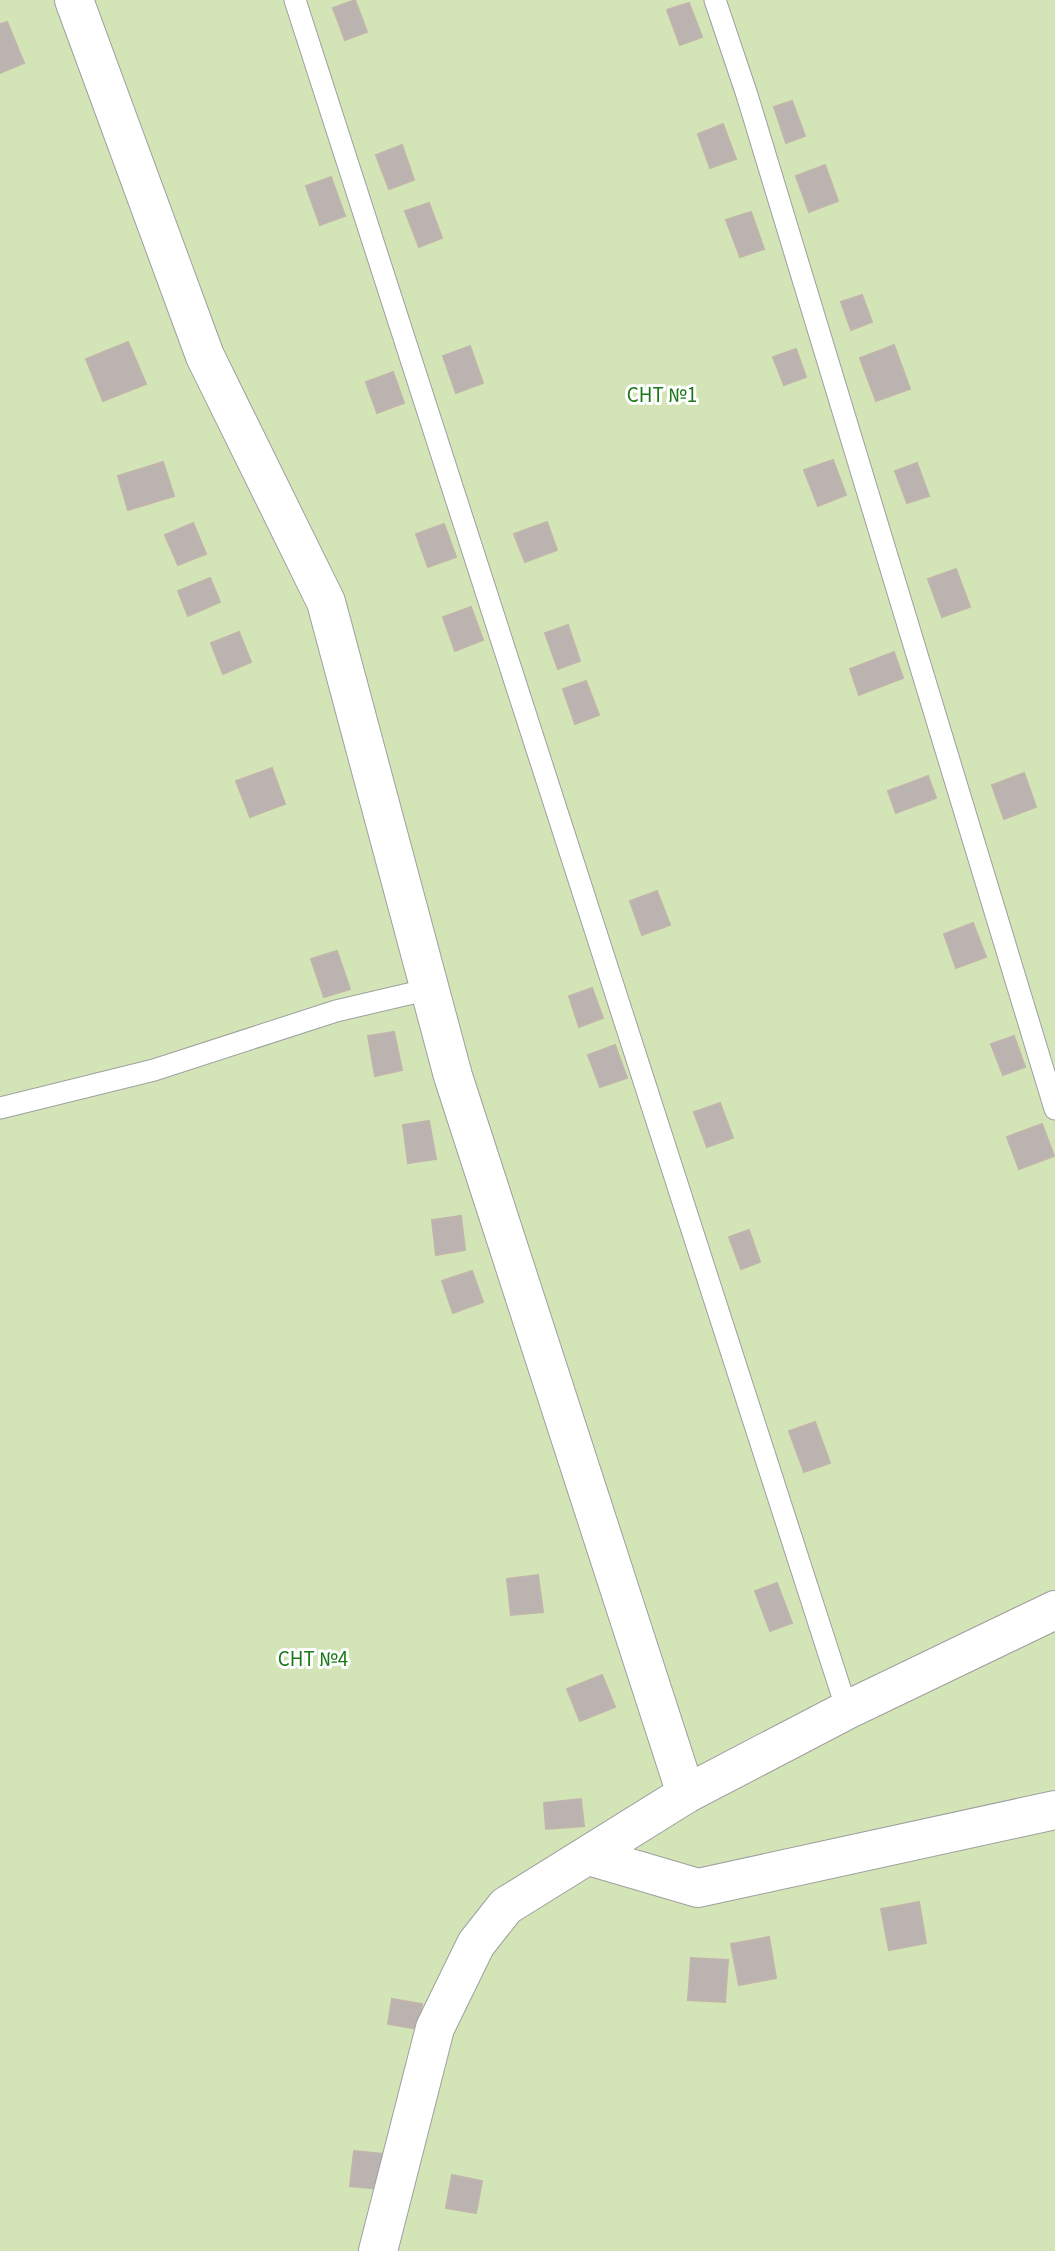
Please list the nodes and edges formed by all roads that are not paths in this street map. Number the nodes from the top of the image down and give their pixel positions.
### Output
1 (74, 0) edge
2 (295, 0) edge
3 (715, 0) edge
4 (430, 989) junction
5 (0, 1108) edge
6 (1055, 1109) edge
7 (1055, 1610) edge
8 (846, 1710) junction
9 (686, 1794) junction
10 (1055, 1810) edge
11 (589, 1856) junction
12 (378, 2251) edge

1 - 4 street
2 - 8 lane
3 - 6 lane
4 - 5 lane
4 - 9 street
7 - 8 street
8 - 9 street
9 - 11 street
10 - 11 street
11 - 12 street

